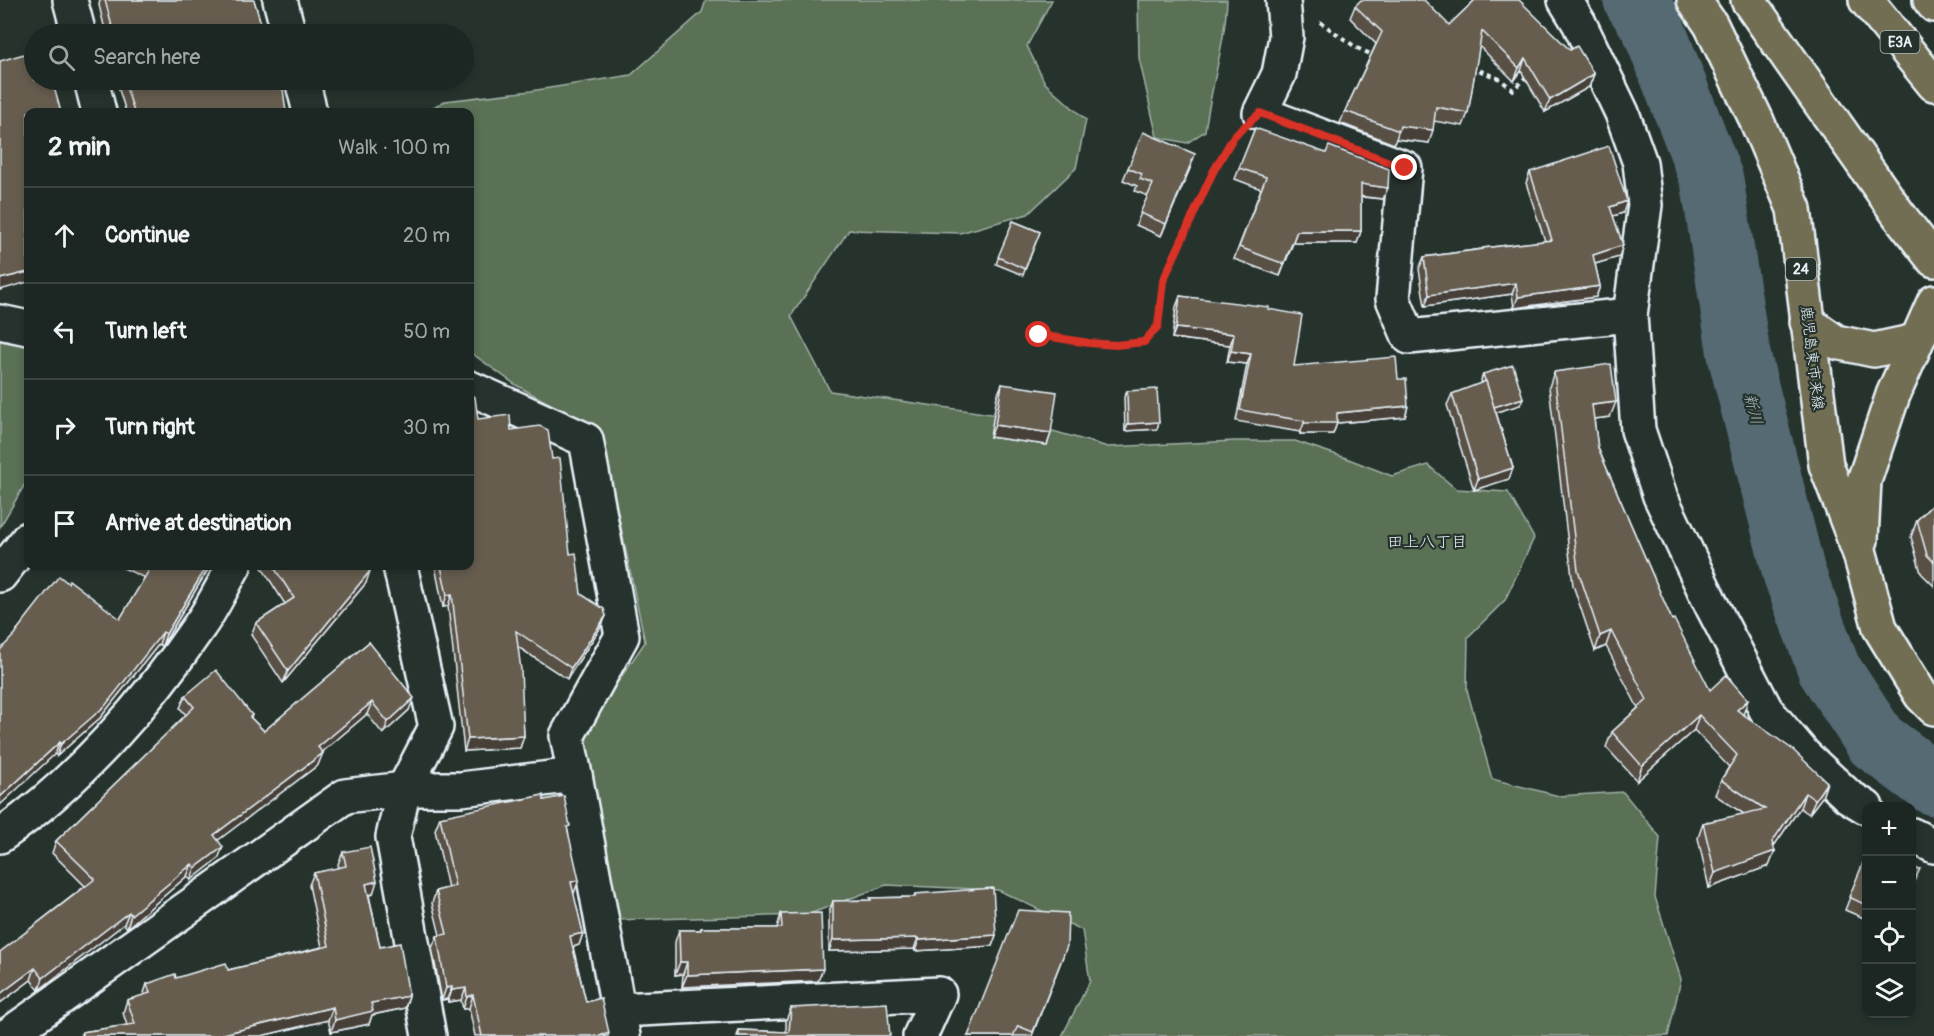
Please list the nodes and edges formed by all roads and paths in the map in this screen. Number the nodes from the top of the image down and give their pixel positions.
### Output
1 (70, 0) edge
2 (280, 0) edge
3 (1283, 0) edge
4 (1565, 0) edge
5 (1694, 0) edge
6 (1748, 0) edge
7 (1866, 0) edge
8 (1930, 0) edge
9 (1934, 5) edge
10 (1314, 18) dead end
11 (76, 24) edge
12 (286, 24) edge
13 (1382, 59) edge
14 (1461, 65) edge
15 (1530, 73) edge
16 (1934, 84) edge
17 (94, 90) edge
18 (304, 90) edge
19 (98, 108) edge
20 (309, 108) edge
21 (1260, 113) junction
22 (1934, 260) edge
23 (1934, 302) edge
24 (1630, 315) junction
25 (1807, 321) junction
26 (0, 322) edge
27 (24, 327) edge
28 (1039, 335) dead end
29 (1916, 341) junction
30 (474, 390) edge
31 (24, 544) edge
32 (1860, 554) junction
33 (232, 570) edge
34 (400, 570) edge
35 (0, 575) edge
36 (1934, 708) edge
37 (575, 775) junction
38 (404, 789) junction
39 (1862, 805) edge
40 (0, 836) edge
41 (1916, 837) edge
42 (1934, 846) edge
43 (621, 1023) edge
44 (7, 1036) edge
45 (429, 1036) edge
46 (920, 1036) edge

1 - 11 street
2 - 12 street
3 - 21 street
4 - 24 street
5 - 25 main road, 鹿児島東市来線 / 24
6 - 22 main road
7 - 16 main road, E3A
8 - 9 main road
10 - 13 path
14 - 15 path
17 - 19 street
18 - 20 street
21 - 24 street
21 - 28 path
23 - 29 main road, 鹿児島東市来線 / 24
24 - 39 street
25 - 29 main road
25 - 32 main road, 鹿児島東市来線 / 24
26 - 27 street
29 - 32 main road, 鹿児島東市来線 / 24
30 - 37 street
31 - 35 street
32 - 36 main road, 鹿児島東市来線 / 24
33 - 40 street
34 - 38 street
37 - 38 street
37 - 43 street
38 - 44 street
38 - 45 street
41 - 42 street
43 - 46 street

